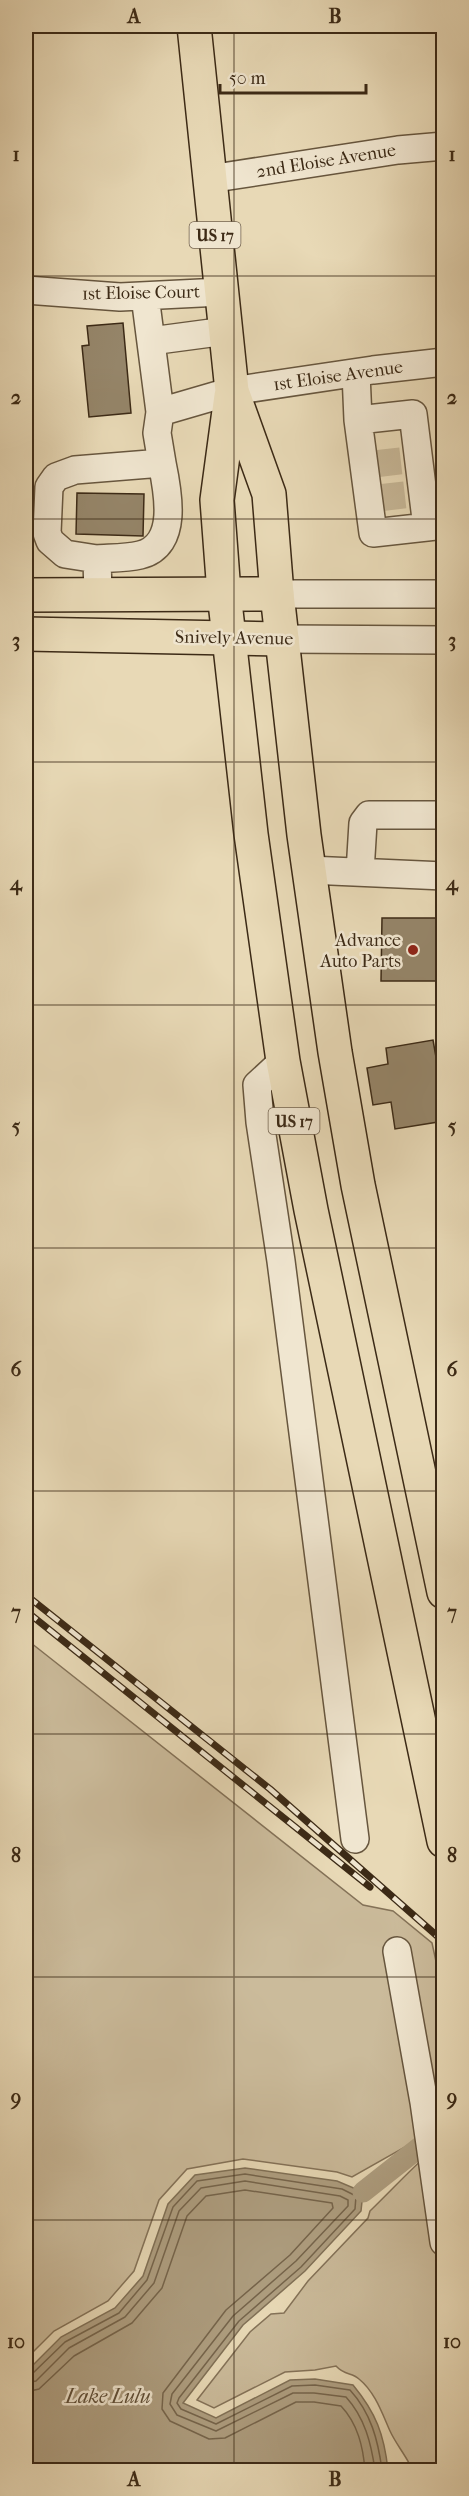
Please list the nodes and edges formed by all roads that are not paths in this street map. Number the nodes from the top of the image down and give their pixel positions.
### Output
1 (194, 26) edge
2 (444, 146) edge
3 (209, 179) junction
4 (26, 290) edge
5 (221, 292) junction
6 (145, 296) junction
7 (226, 331) junction
8 (151, 341) junction
9 (444, 362) edge
10 (356, 372) junction
11 (232, 391) junction
12 (160, 412) junction
13 (358, 420) junction
14 (162, 464) junction
15 (435, 526) edge
16 (97, 559) junction
17 (225, 593) junction
18 (98, 594) junction
19 (277, 594) junction
20 (444, 594) edge
21 (26, 595) edge
22 (26, 634) edge
23 (229, 638) junction
24 (282, 639) junction
25 (444, 640) edge
26 (444, 815) edge
27 (309, 870) junction
28 (360, 872) junction
29 (444, 876) edge
30 (284, 1061) junction
31 (444, 1592) edge
32 (355, 1839) dead end
33 (444, 1841) edge
34 (397, 1951) dead end
35 (444, 2242) edge

1 - 3 main road, US 17
2 - 3 street, 2nd Eloise Avenue
3 - 5 main road, US 17
4 - 6 street, 1st Eloise Court
5 - 6 street, 1st Eloise Court
5 - 7 main road, US 17
6 - 8 street
7 - 8 street
7 - 11 main road, US 17
8 - 12 street
9 - 10 street, 1st Eloise Avenue
10 - 11 street, 1st Eloise Avenue
10 - 13 street
11 - 12 street, 1st Eloise Avenue
11 - 17 main road, US 17
11 - 19 main road, US 17
12 - 14 street
13 - 15 street
13 - 15 street
14 - 16 street
14 - 16 street
16 - 18 street
17 - 18 main road
17 - 19 main road
17 - 23 main road, US 17
18 - 21 main road
19 - 20 street
19 - 24 main road, US 17
22 - 23 main road, Snively Avenue
23 - 24 main road, Snively Avenue
23 - 30 main road, US 17
24 - 25 street, Snively Avenue
24 - 27 main road, US 17
26 - 28 street
27 - 28 street
27 - 31 main road, US 17
28 - 29 street
30 - 32 street
30 - 33 main road, US 17
34 - 35 street

